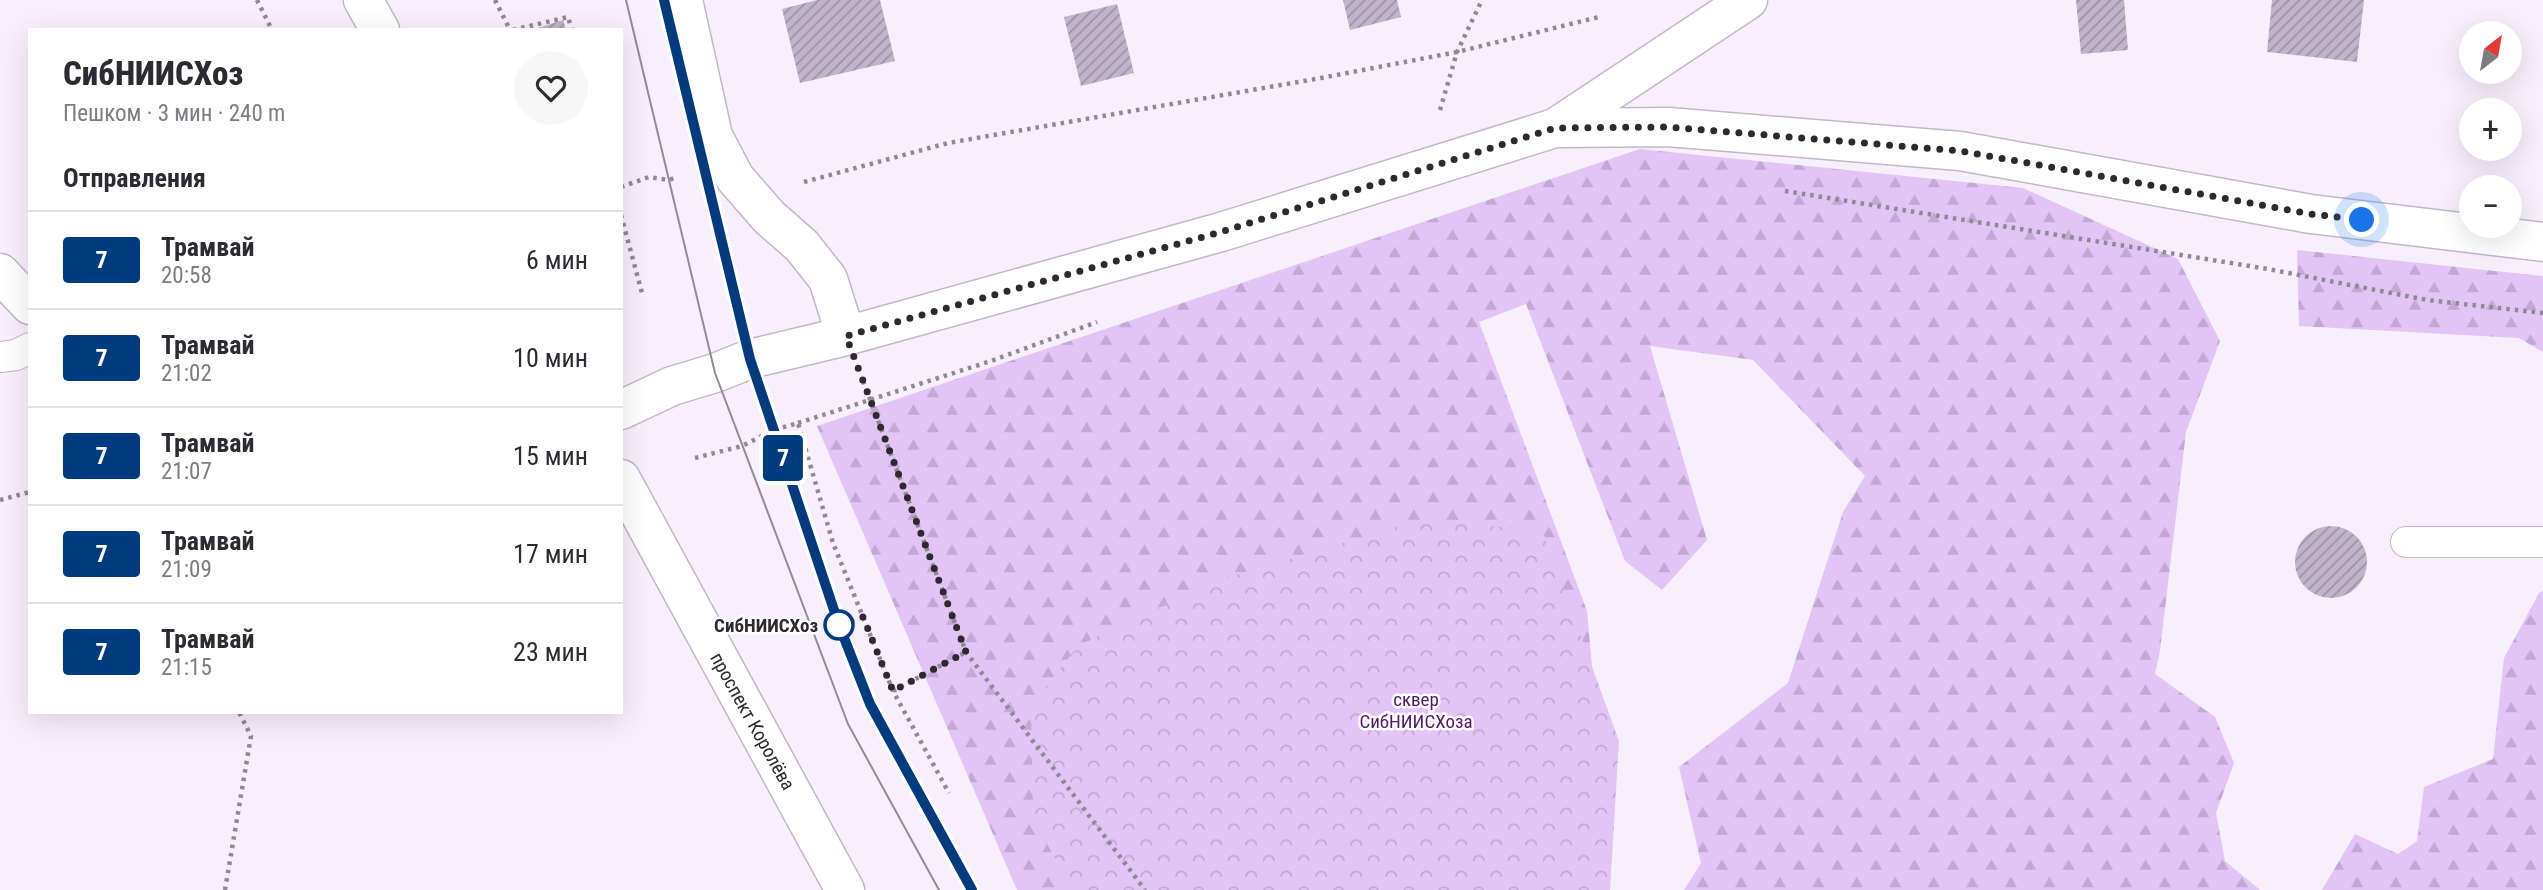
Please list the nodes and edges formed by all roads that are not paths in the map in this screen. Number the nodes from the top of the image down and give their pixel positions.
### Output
1 (363, 0) edge
2 (682, 0) edge
3 (1748, 0) edge
4 (379, 28) edge
5 (1555, 128) junction
6 (2543, 242) edge
7 (0, 273) edge
8 (28, 303) edge
9 (846, 336) junction
10 (28, 349) edge
11 (0, 358) edge
12 (623, 409) edge
13 (623, 483) edge
14 (2406, 542) dead end
15 (2543, 542) edge
16 (845, 890) edge

1 - 4 street
2 - 9 street
3 - 5 street
5 - 6 street
5 - 9 street
7 - 8 street
9 - 12 street
10 - 11 lane
13 - 16 street, проспект Королёва
14 - 15 lane

